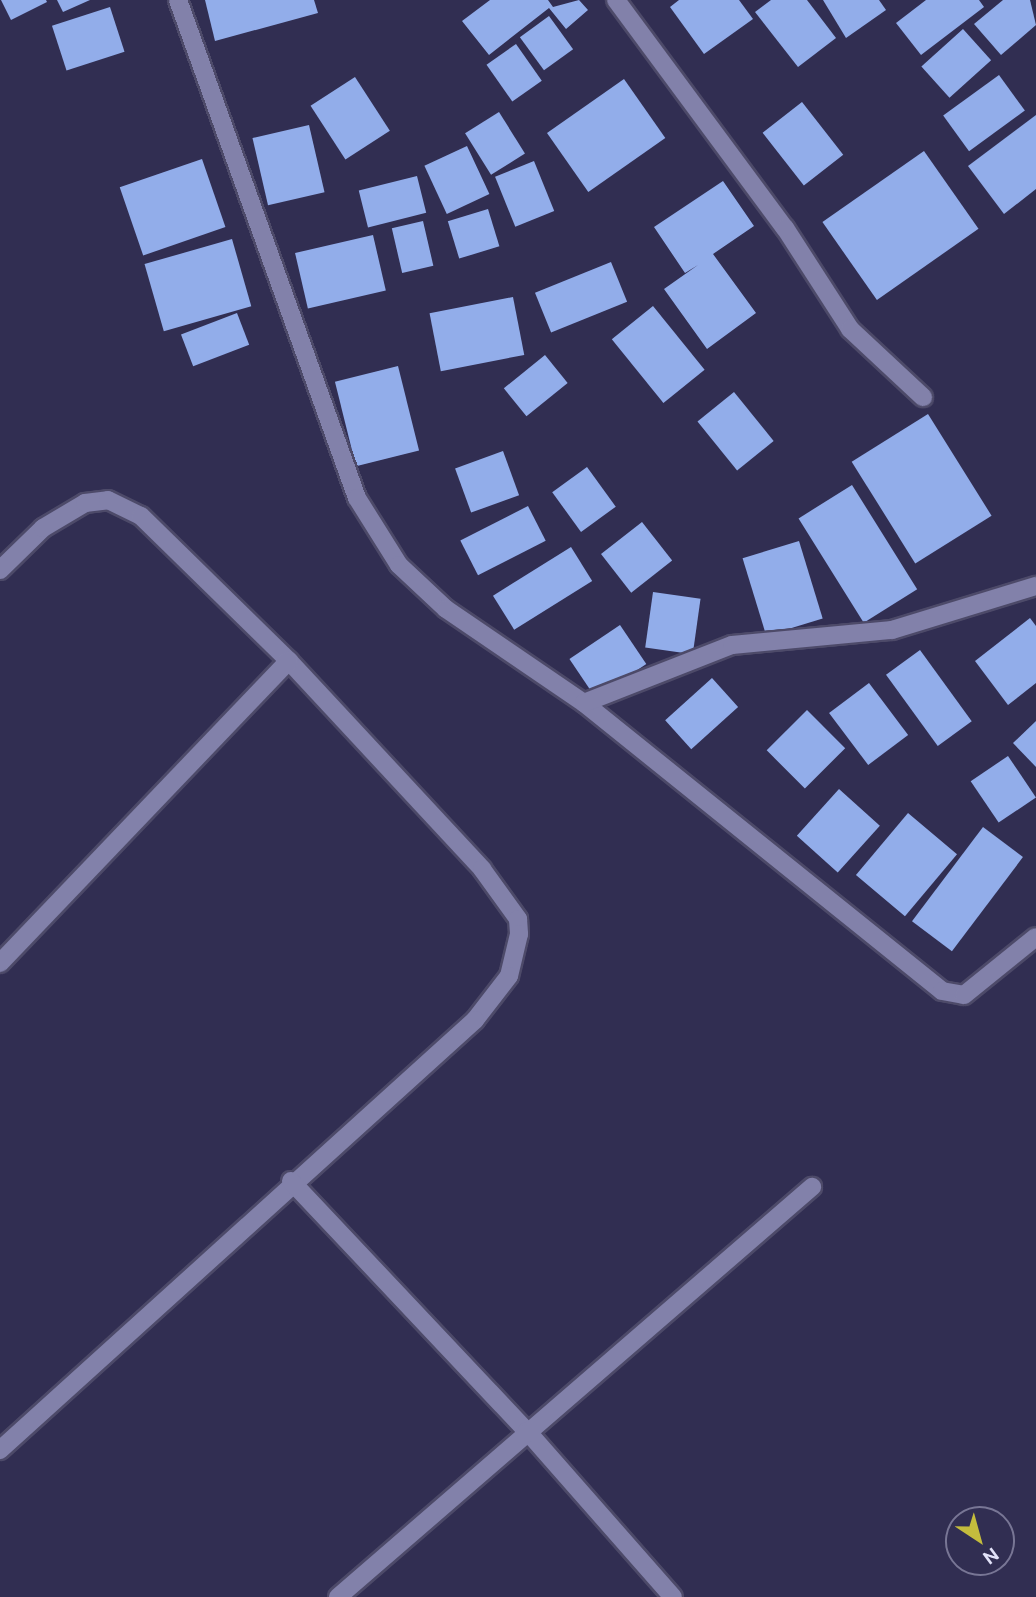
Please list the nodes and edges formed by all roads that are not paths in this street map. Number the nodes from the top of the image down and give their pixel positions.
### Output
1 (178, 0) edge
2 (616, 0) edge
3 (923, 397) dead end
4 (0, 570) edge
5 (1036, 586) edge
6 (289, 662) junction
7 (584, 703) junction
8 (1036, 937) edge
9 (0, 962) edge
10 (291, 1181) junction
11 (812, 1186) dead end
12 (527, 1431) junction
13 (0, 1450) edge
14 (338, 1597) edge
15 (673, 1597) edge

1 - 7 street
2 - 3 street
4 - 6 street
5 - 7 street
6 - 9 street
6 - 10 street
7 - 8 street
10 - 12 street
10 - 13 street
11 - 12 street
12 - 14 street
12 - 15 street

